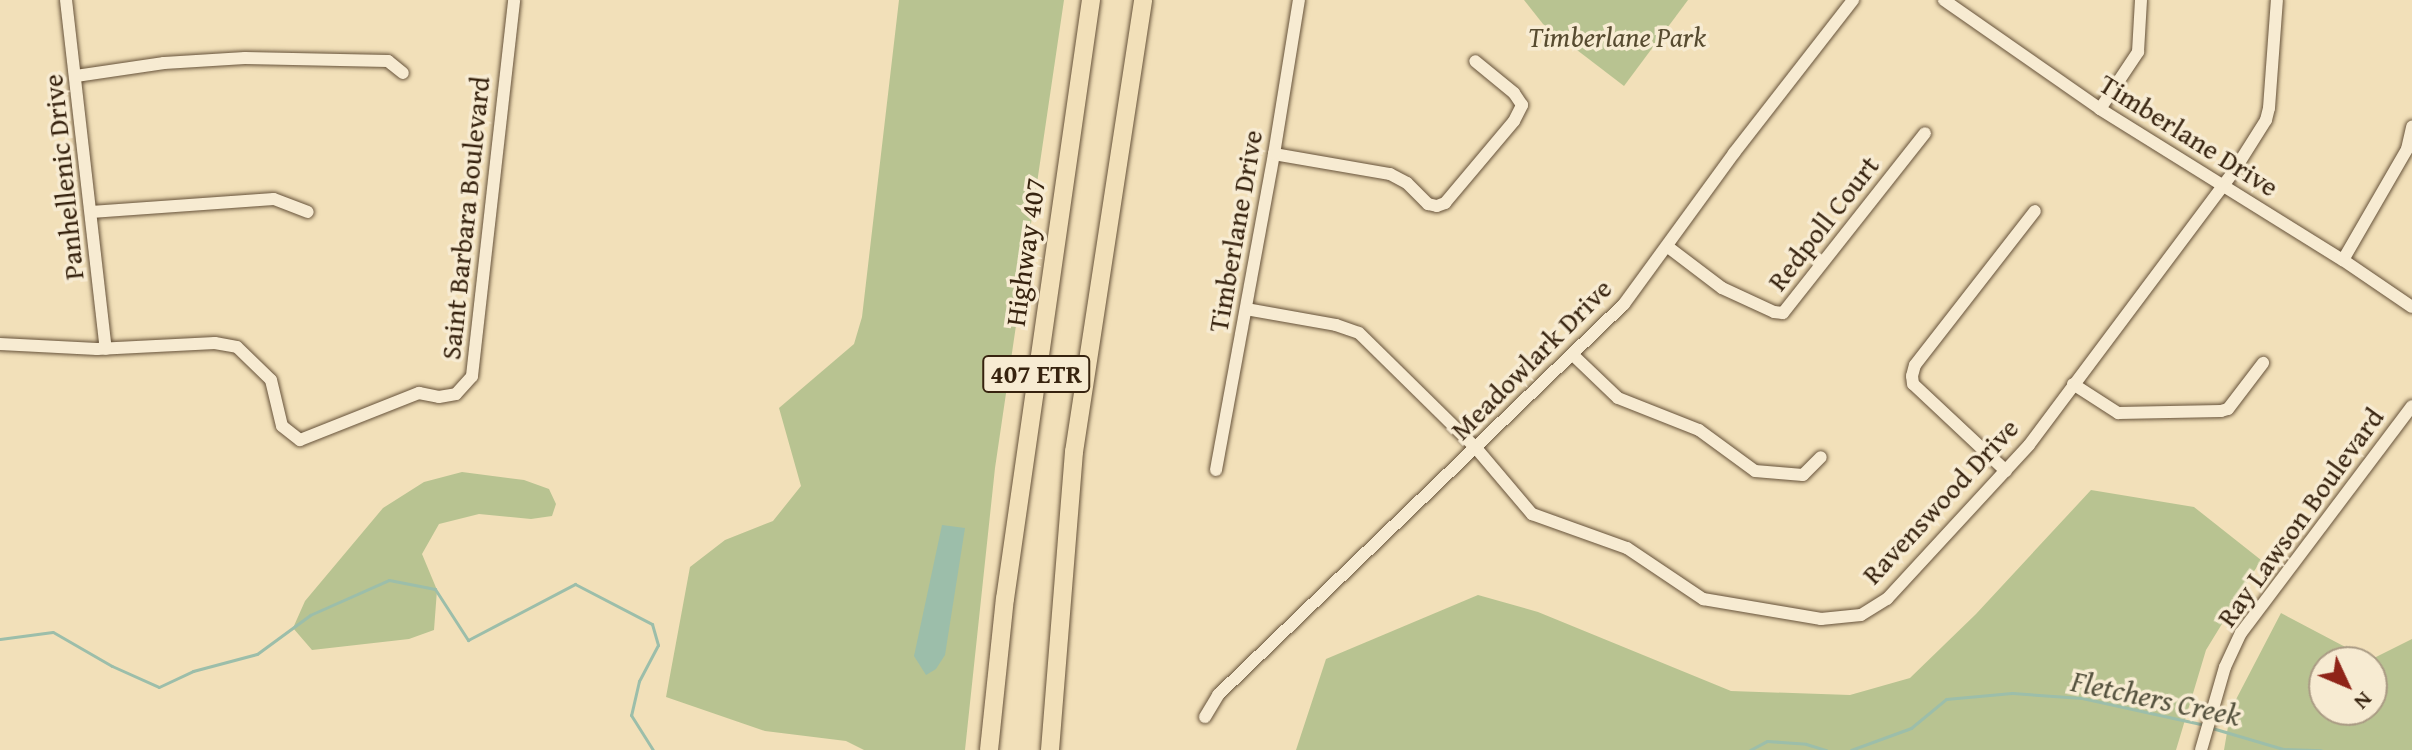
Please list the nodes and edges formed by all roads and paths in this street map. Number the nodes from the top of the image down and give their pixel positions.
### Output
1 (66, 0) edge
2 (514, 0) edge
3 (1091, 0) edge
4 (1143, 0) edge
5 (1299, 0) edge
6 (1853, 0) edge
7 (2141, 0) edge
8 (2277, 0) edge
9 (1950, 2) edge
10 (1475, 61) dead end
11 (403, 73) dead end
12 (76, 76) junction
13 (2100, 109) junction
14 (2412, 127) edge
15 (1925, 133) dead end
16 (1274, 154) junction
17 (2224, 186) junction
18 (2035, 211) dead end
19 (91, 212) junction
20 (308, 212) dead end
21 (1668, 247) junction
22 (2343, 260) junction
23 (2412, 307) edge
24 (1246, 309) junction
25 (0, 344) edge
26 (106, 349) junction
27 (1573, 355) junction
28 (2263, 363) dead end
29 (2073, 384) junction
30 (2412, 406) edge
31 (1476, 448) junction
32 (1821, 457) dead end
33 (1216, 470) dead end
34 (2006, 471) junction
35 (1205, 717) dead end
36 (989, 750) edge
37 (1050, 750) edge
38 (2201, 750) edge

1 - 12 street, Panhellenic Drive
2 - 26 street, Saint Barbara Boulevard
3 - 36 highway, Highway 407 / 407 ETR
4 - 37 highway, 407 ETR
5 - 16 street, Timberlane Drive
6 - 21 street, Meadowlark Drive
7 - 13 street
8 - 17 street, Ravenswood Drive
9 - 13 street, Timberlane Drive
10 - 16 street
11 - 12 street
12 - 19 street, Panhellenic Drive
13 - 17 street, Timberlane Drive
14 - 22 street
15 - 21 street, Redpoll Court
16 - 24 street, Timberlane Drive
17 - 22 street, Timberlane Drive
17 - 29 street, Ravenswood Drive
18 - 34 street
19 - 20 street
19 - 26 street, Panhellenic Drive
21 - 27 street, Meadowlark Drive
22 - 23 street, Timberlane Drive
24 - 31 street, Ravenswood Drive
24 - 33 street, Timberlane Drive
25 - 26 street, Saint Barbara Boulevard
27 - 31 street, Meadowlark Drive
27 - 32 street
28 - 29 street
29 - 34 street, Ravenswood Drive
30 - 38 street, Ray Lawson Boulevard
31 - 34 street, Ravenswood Drive
31 - 35 street, Meadowlark Drive

